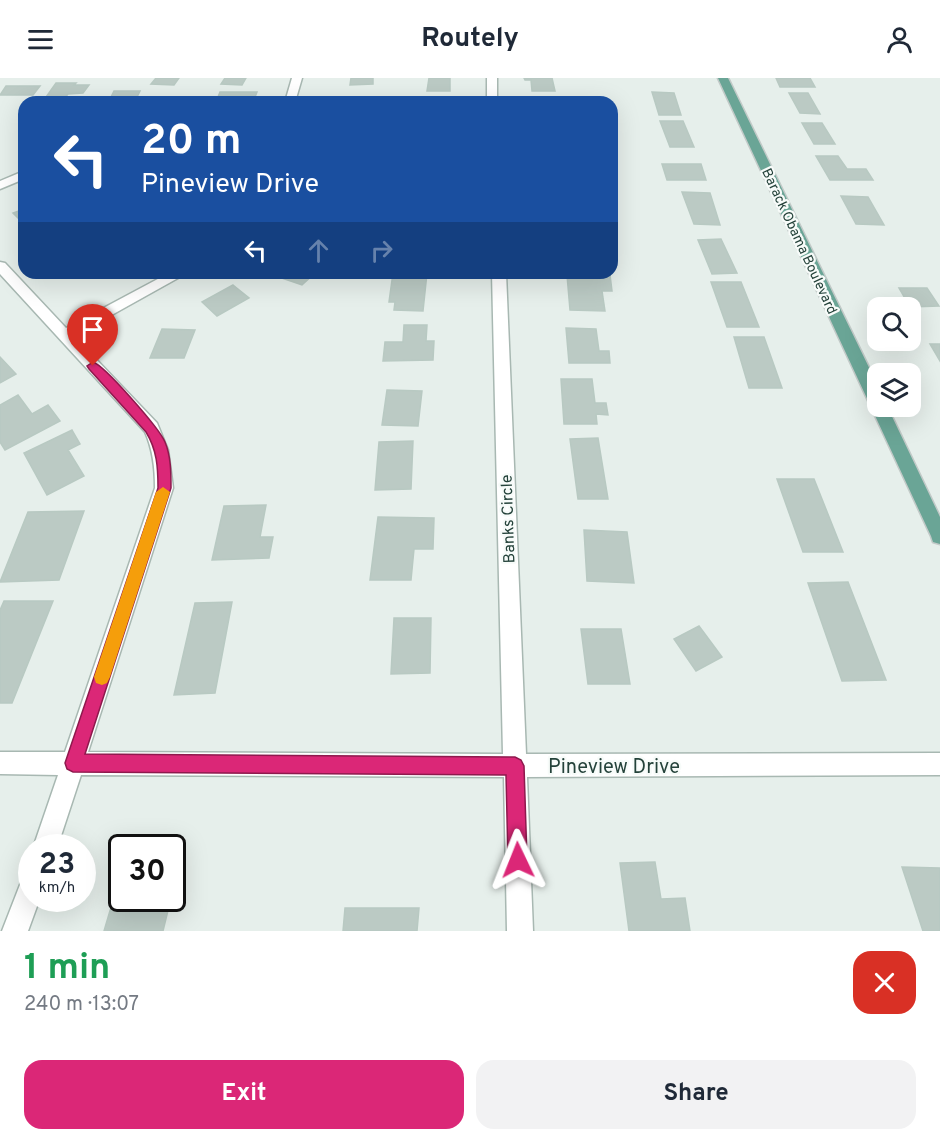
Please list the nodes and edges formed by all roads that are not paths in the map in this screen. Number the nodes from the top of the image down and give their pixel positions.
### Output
1 (297, 78) edge
2 (492, 78) edge
3 (723, 78) edge
4 (292, 96) edge
5 (492, 96) edge
6 (18, 178) edge
7 (0, 185) edge
8 (0, 266) edge
9 (169, 279) edge
10 (499, 279) edge
11 (64, 335) junction
12 (867, 382) edge
13 (884, 417) edge
14 (940, 536) edge
15 (0, 763) edge
16 (73, 763) junction
17 (940, 764) edge
18 (515, 766) junction
19 (50, 834) edge
20 (22, 912) edge
21 (15, 931) edge
22 (520, 931) edge

1 - 4 street
2 - 5 street
3 - 12 main road, Barack Obama Boulevard
6 - 7 street
8 - 11 street
9 - 11 street
10 - 18 street, Banks Circle
11 - 16 street
13 - 14 main road, Barack Obama Boulevard
15 - 16 street, Pineview Drive
16 - 18 street, Pineview Drive
16 - 19 street
17 - 18 street, Pineview Drive
18 - 22 street, Banks Circle
20 - 21 street

